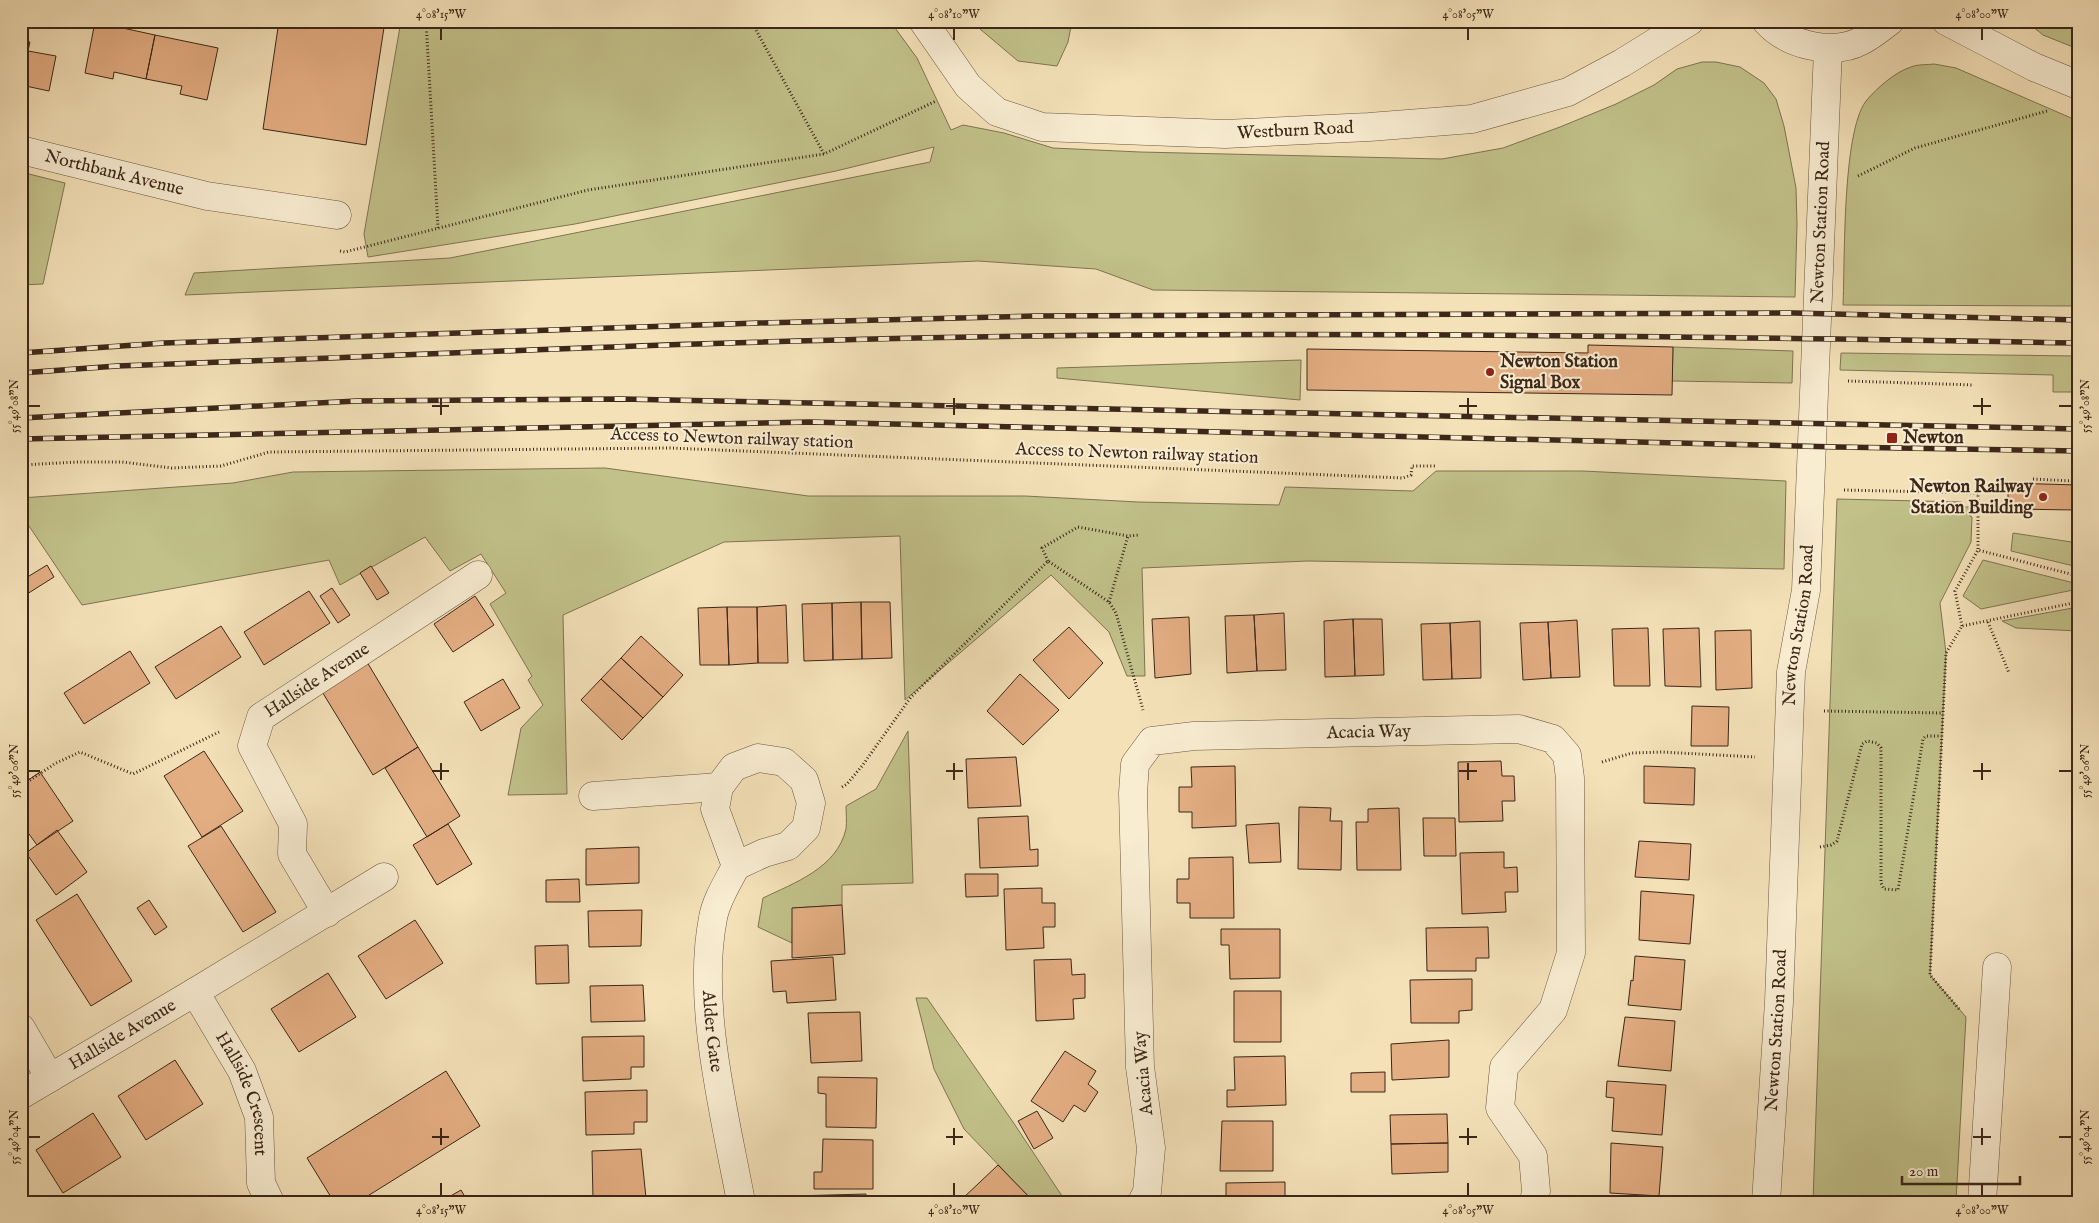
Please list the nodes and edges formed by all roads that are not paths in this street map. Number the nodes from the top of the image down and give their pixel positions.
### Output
1 (923, 21) edge
2 (1690, 21) edge
3 (1766, 21) edge
4 (1890, 21) edge
5 (1946, 21) edge
6 (1828, 49) junction
7 (2078, 85) edge
8 (21, 150) edge
9 (337, 215) dead end
10 (478, 575) dead end
11 (719, 787) junction
12 (593, 796) dead end
13 (736, 866) junction
14 (384, 877) dead end
15 (327, 913) junction
16 (1997, 967) dead end
17 (195, 992) junction
18 (21, 1028) edge
19 (50, 1078) junction
20 (21, 1094) edge
21 (270, 1202) edge
22 (741, 1202) edge
23 (1142, 1202) edge
24 (1534, 1202) edge
25 (1766, 1202) edge
26 (1982, 1202) edge

1 - 2 street, Westburn Road
3 - 6 street
4 - 6 street
5 - 7 street
6 - 25 street, Newton Station Road
8 - 9 street, Northbank Avenue
10 - 15 street, Hallside Avenue
11 - 12 street
11 - 13 street
11 - 13 street
13 - 22 street, Alder Gate
14 - 15 street, Hallside Avenue
15 - 17 street, Hallside Avenue
16 - 26 street
17 - 19 street, Hallside Avenue
17 - 21 street, Hallside Crescent
18 - 19 street
19 - 20 street, Hallside Avenue
23 - 24 street, Acacia Way

